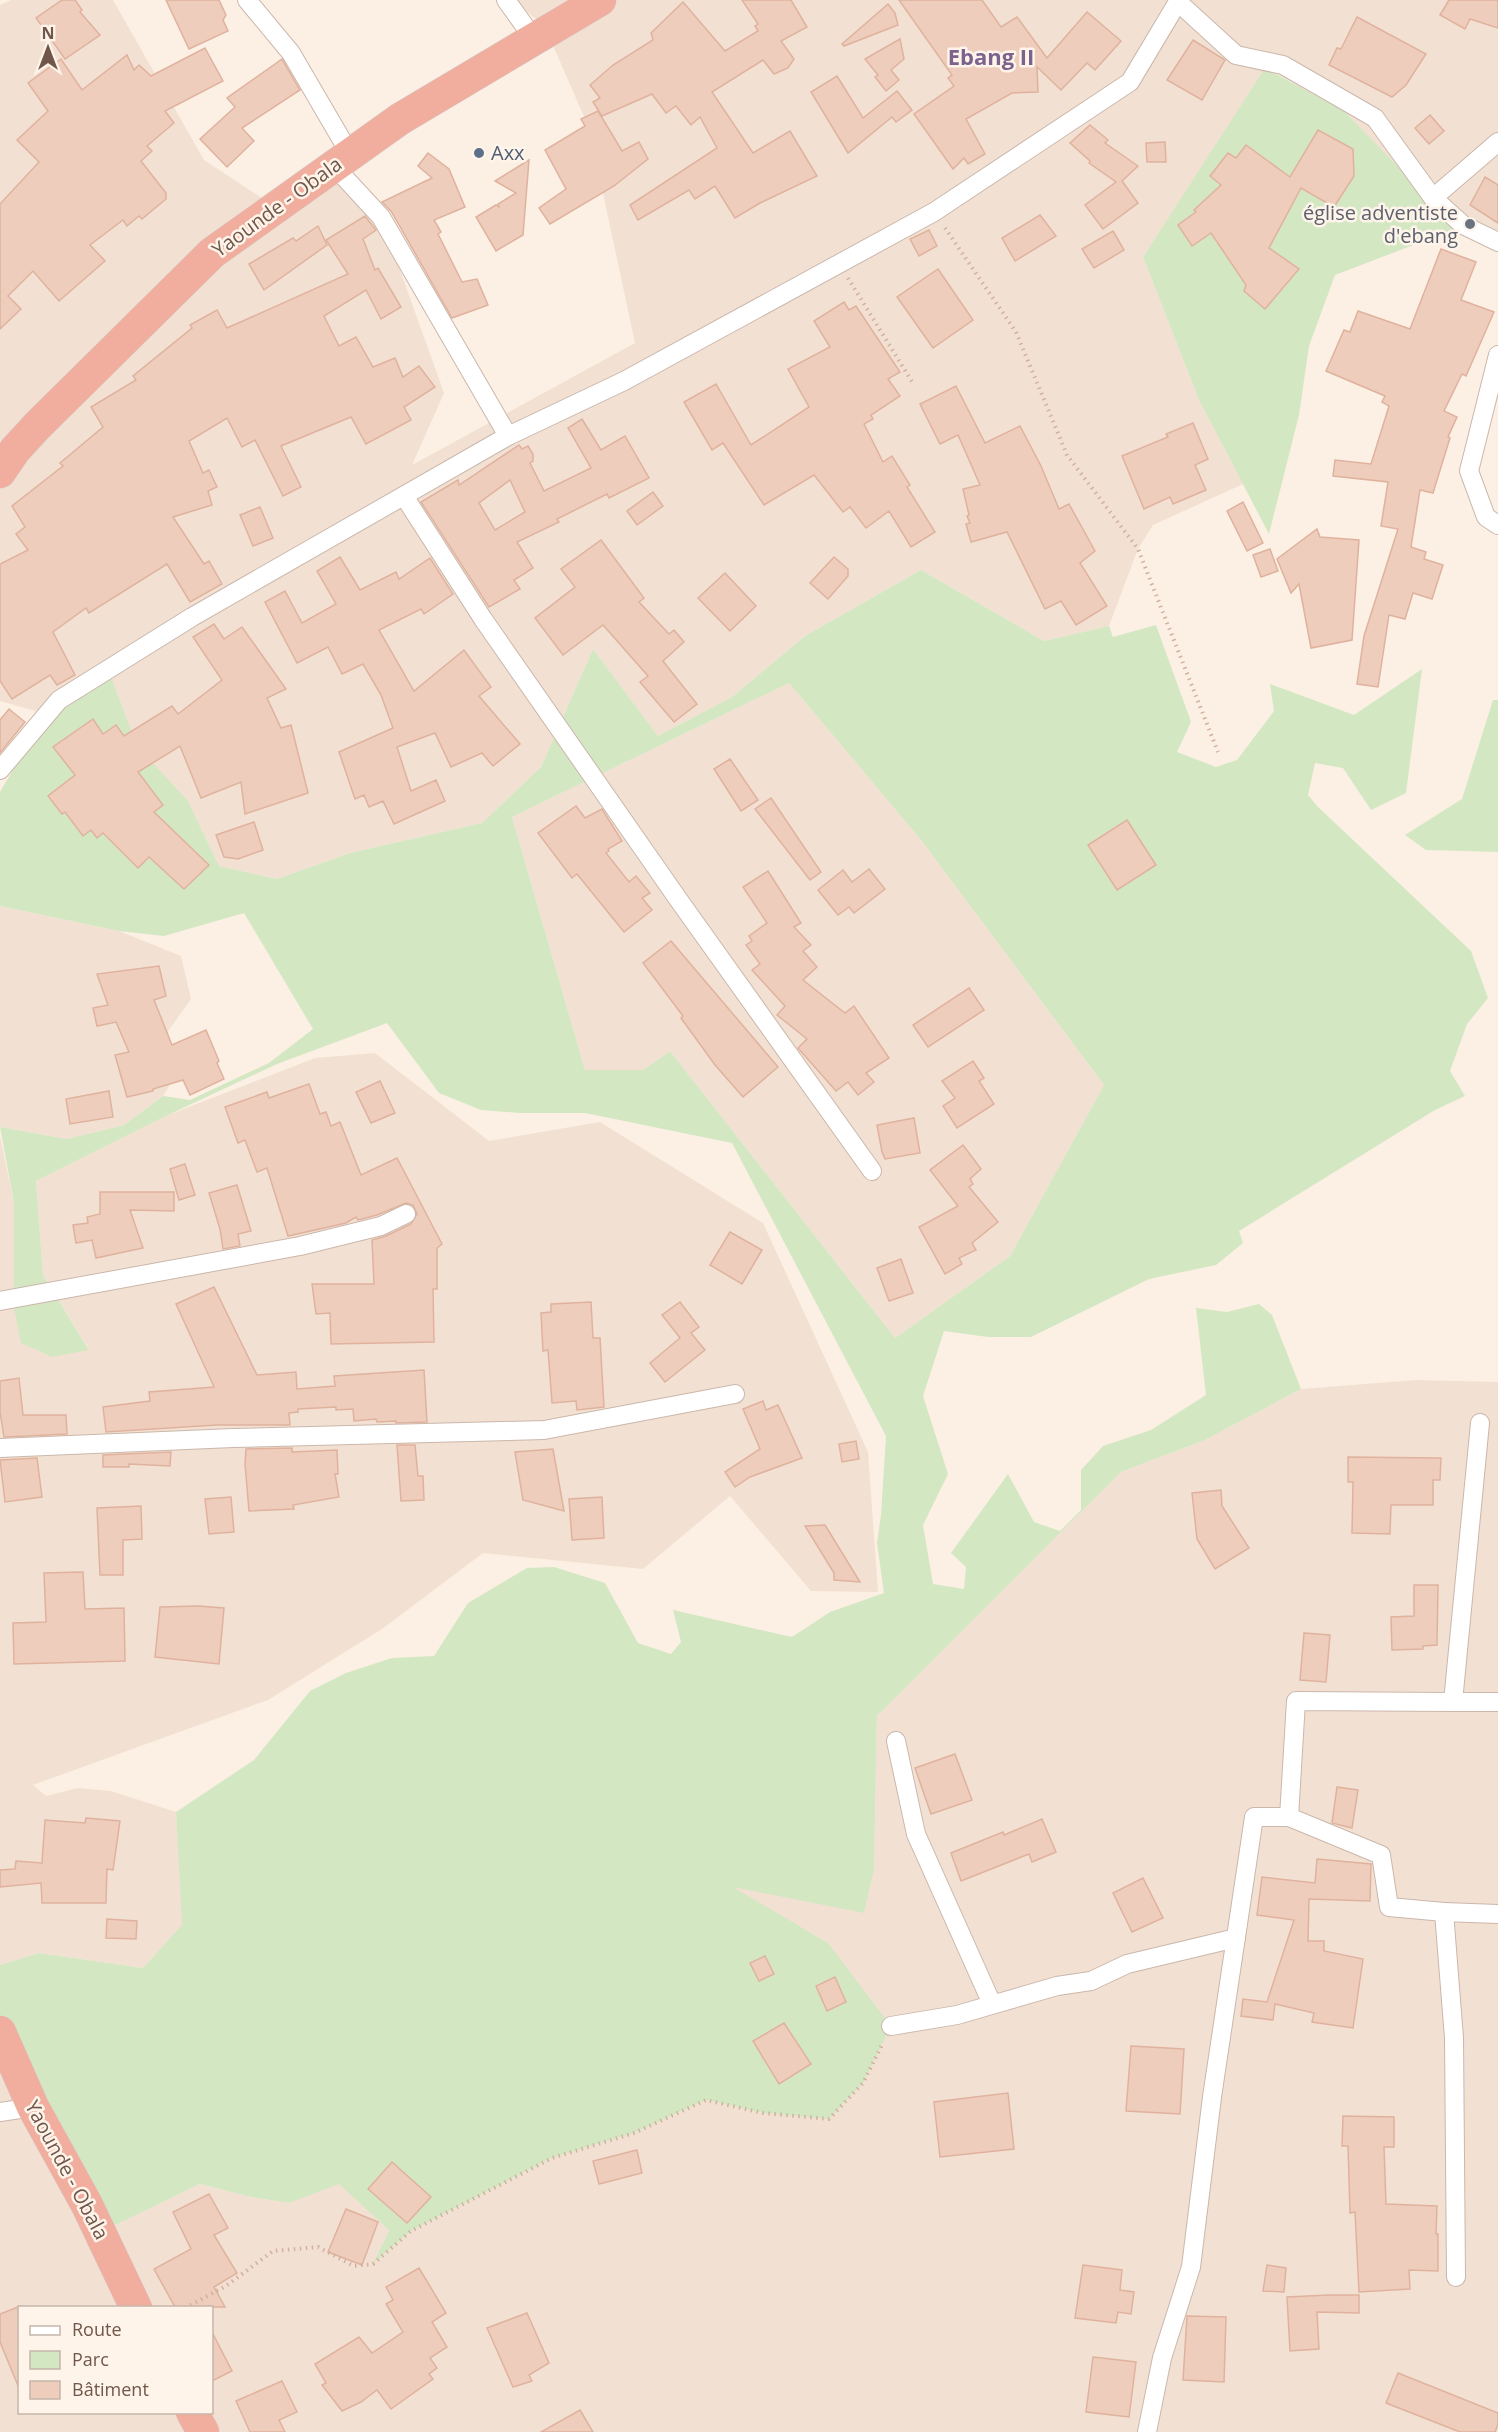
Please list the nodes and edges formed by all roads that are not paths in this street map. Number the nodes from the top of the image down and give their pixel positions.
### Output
1 (247, 0) edge
2 (506, 0) edge
3 (600, 0) edge
4 (1178, 1) edge
5 (534, 39) junction
6 (1498, 142) edge
7 (341, 160) junction
8 (1433, 198) junction
9 (1498, 242) edge
10 (1498, 355) edge
11 (507, 436) junction
12 (5, 454) edge
13 (404, 496) junction
14 (1498, 525) edge
15 (0, 770) edge
16 (872, 1172) dead end
17 (406, 1214) dead end
18 (0, 1301) edge
19 (735, 1394) dead end
20 (1480, 1423) dead end
21 (0, 1448) edge
22 (1453, 1702) junction
23 (1498, 1702) edge
24 (896, 1741) dead end
25 (1289, 1817) junction
26 (1444, 1912) junction
27 (1498, 1914) edge
28 (1236, 1938) junction
29 (993, 2004) junction
30 (891, 2026) road end
31 (0, 2032) edge
32 (33, 2107) junction
33 (0, 2112) edge
34 (1456, 2277) dead end
35 (136, 2306) edge
36 (193, 2414) edge
37 (202, 2432) edge
38 (1147, 2432) edge

1 - 7 street
2 - 5 street
3 - 5 highway, Yaounde - Obala
4 - 8 street
4 - 11 street
5 - 7 highway, Yaounde - Obala
6 - 8 street
7 - 11 street
7 - 12 highway, Yaounde - Obala
8 - 9 street
10 - 14 street
11 - 13 street
13 - 15 street
13 - 16 street
17 - 18 street
19 - 21 street
20 - 22 street
22 - 23 street
22 - 25 street
24 - 29 street
25 - 26 street
25 - 28 street
26 - 27 street
26 - 34 street
28 - 29 street
28 - 38 street
29 - 30 street
31 - 32 highway, Yaounde - Obala
32 - 33 street
32 - 35 highway, Yaounde - Obala
36 - 37 highway

